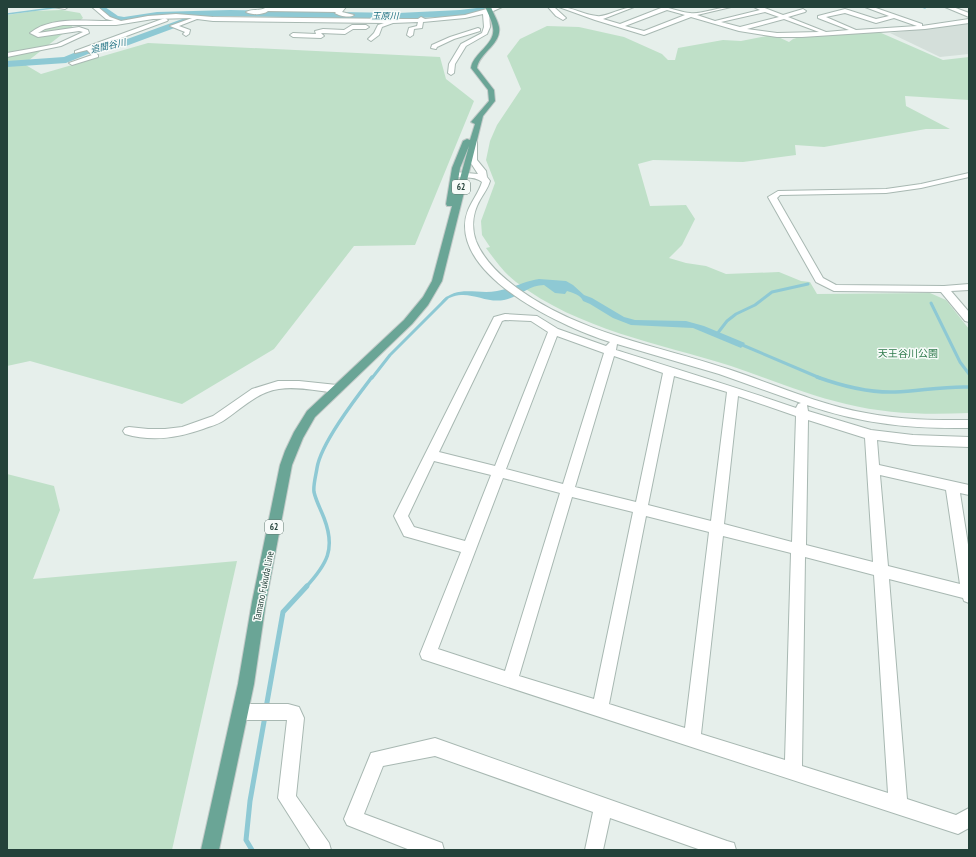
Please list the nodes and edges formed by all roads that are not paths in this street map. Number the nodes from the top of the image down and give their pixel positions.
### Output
1 (65, 7) edge
2 (95, 7) edge
3 (499, 7) edge
4 (551, 7) edge
5 (562, 7) edge
6 (631, 7) edge
7 (677, 7) edge
8 (728, 7) edge
9 (756, 7) edge
10 (868, 7) edge
11 (948, 7) edge
12 (56, 8) edge
13 (269, 8) edge
14 (341, 8) edge
15 (666, 8) edge
16 (486, 9) edge
17 (583, 9) dead end
18 (765, 10) junction
19 (239, 12) dead end
20 (452, 12) dead end
21 (576, 12) junction
22 (803, 12) dead end
23 (217, 13) dead end
24 (415, 14) dead end
25 (181, 15) junction
26 (204, 15) junction
27 (401, 15) dead end
28 (969, 15) edge
29 (421, 16) junction
30 (692, 16) junction
31 (895, 16) junction
32 (784, 17) junction
33 (563, 18) dead end
34 (868, 18) junction
35 (597, 19) junction
36 (131, 20) junction
37 (396, 21) junction
38 (969, 21) edge
39 (714, 22) junction
40 (841, 25) junction
41 (619, 26) junction
42 (807, 26) junction
43 (380, 27) junction
44 (925, 27) junction
45 (487, 28) junction
46 (739, 29) junction
47 (858, 31) junction
48 (828, 33) junction
49 (186, 34) dead end
50 (293, 35) dead end
51 (410, 35) dead end
52 (777, 35) junction
53 (371, 39) dead end
54 (434, 48) dead end
55 (89, 50) junction
56 (77, 52) dead end
57 (7, 55) edge
58 (72, 63) dead end
59 (451, 73) dead end
60 (480, 117) junction
61 (473, 139) junction
62 (455, 174) junction
63 (464, 174) junction
64 (969, 175) edge
65 (484, 177) junction
66 (444, 256) junction
67 (969, 287) edge
68 (944, 289) junction
69 (545, 311) junction
70 (532, 318) junction
71 (969, 319) edge
72 (554, 330) junction
73 (611, 346) junction
74 (669, 371) junction
75 (337, 389) junction
76 (733, 390) junction
77 (802, 407) junction
78 (969, 424) edge
79 (129, 431) dead end
80 (871, 435) junction
81 (969, 442) edge
82 (431, 455) junction
83 (874, 469) junction
84 (498, 472) junction
85 (952, 486) junction
86 (568, 490) junction
87 (969, 490) edge
88 (641, 509) junction
89 (717, 528) junction
90 (469, 548) junction
91 (799, 549) junction
92 (881, 570) junction
93 (969, 594) edge
94 (510, 680) junction
95 (600, 709) junction
96 (240, 712) junction
97 (692, 739) junction
98 (793, 772) junction
99 (602, 806) junction
100 (898, 806) junction
101 (969, 817) edge
102 (704, 846) edge
103 (210, 850) edge
104 (322, 850) edge
105 (435, 850) edge
106 (594, 850) edge
107 (727, 850) edge

1 - 12 street
2 - 36 street
3 - 16 street
4 - 33 street
5 - 21 street
6 - 35 street
7 - 15 street
8 - 30 street
9 - 18 street
10 - 31 street
11 - 28 street
13 - 14 street
13 - 19 street
14 - 27 street
15 - 30 street
15 - 41 street
16 - 20 street
16 - 29 street
16 - 45 street
16 - 60 main road, Tamano Fukuda Line / 62
17 - 21 street
18 - 32 street
18 - 39 street
21 - 35 street
22 - 32 street
23 - 26 street
24 - 29 street
25 - 26 street
25 - 26 street
25 - 36 street
25 - 55 street
26 - 37 street
26 - 49 street
29 - 37 street
29 - 51 street
30 - 39 street
30 - 41 street
31 - 34 street
31 - 44 street
32 - 42 street
32 - 46 street
34 - 40 street
34 - 40 street
35 - 41 street
36 - 57 street
37 - 43 street
38 - 44 street
39 - 46 street
40 - 47 street
42 - 48 street
42 - 52 street
43 - 50 street
43 - 53 street
44 - 47 street
45 - 54 street
45 - 59 street
46 - 52 street
47 - 48 street
48 - 52 street
55 - 56 street
55 - 58 street
60 - 61 main road, Tamano Fukuda Line / 62
60 - 62 main road, Tamano Fukuda Line / 62
61 - 63 main road, Tamano Fukuda Line / 62
61 - 65 street
62 - 63 street
62 - 66 main road, Tamano Fukuda Line / 62
63 - 65 street
63 - 66 main road, Tamano Fukuda Line / 62
64 - 68 street
65 - 69 street
66 - 75 main road, Tamano Fukuda Line / 62
67 - 68 street
68 - 71 street
69 - 70 street
69 - 73 street
70 - 72 street
70 - 82 street
72 - 73 street
72 - 84 street
73 - 74 street
73 - 77 street
73 - 86 street
74 - 76 street
74 - 88 street
75 - 79 street
75 - 96 main road, Tamano Fukuda Line / 62
76 - 77 street
76 - 89 street
77 - 78 street
77 - 80 street
77 - 91 street
80 - 81 street
80 - 83 street
82 - 84 street
82 - 90 street
83 - 85 street
83 - 92 street
84 - 86 street
84 - 90 street
85 - 87 street
85 - 93 street
86 - 88 street
86 - 94 street
88 - 89 street
88 - 95 street
89 - 91 street
89 - 97 street
90 - 94 street
91 - 92 street
91 - 98 street
92 - 93 street
92 - 100 street
94 - 95 street
95 - 97 street
96 - 103 main road, Tamano Fukuda Line / 62
96 - 104 street
97 - 98 street
98 - 100 street
99 - 102 street
99 - 105 street
99 - 106 street
100 - 101 street
102 - 107 street

